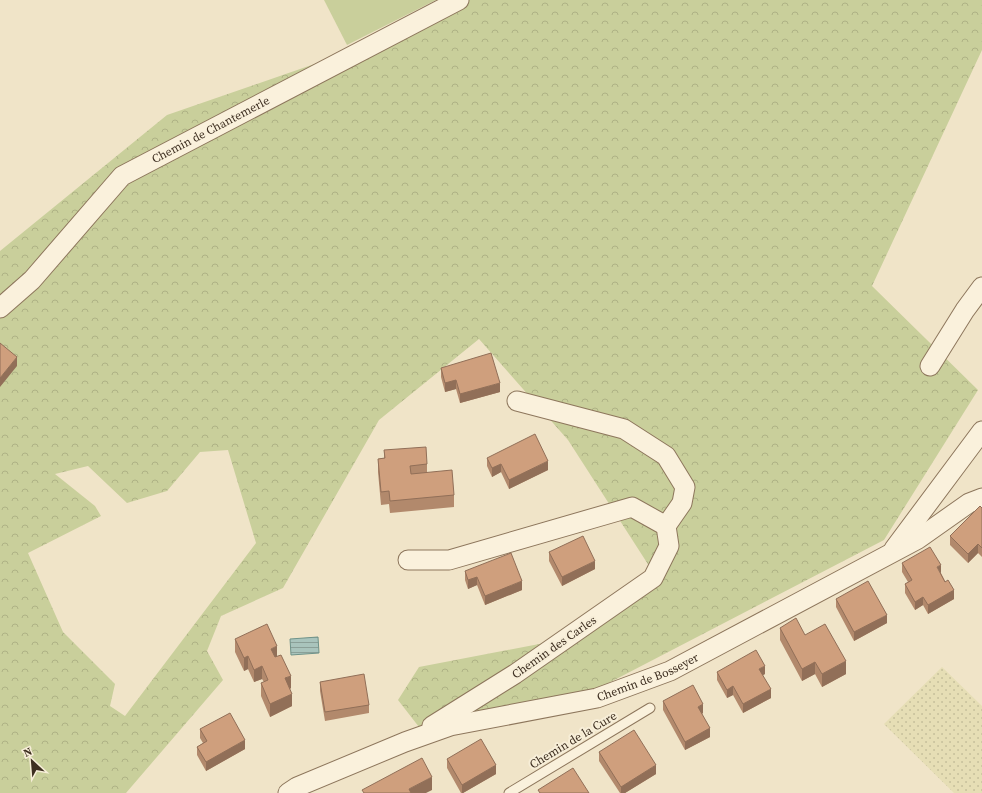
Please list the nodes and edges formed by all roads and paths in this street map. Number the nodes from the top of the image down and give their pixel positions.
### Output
1 (459, 0) edge
2 (982, 287) edge
3 (0, 308) edge
4 (930, 366) dead end
5 (517, 401) dead end
6 (982, 431) edge
7 (982, 498) edge
8 (666, 526) junction
9 (890, 553) junction
10 (408, 560) dead end
11 (650, 708) dead end
12 (405, 742) junction
13 (288, 793) edge
14 (509, 793) edge

1 - 3 street, Chemin de Chantemerle
2 - 4 street
5 - 8 street
6 - 9 street
7 - 9 street, Chemin de Bosseyer
8 - 10 street
8 - 12 street, Chemin des Carles
9 - 12 street, Chemin de Bosseyer
11 - 14 lane, Chemin de la Cure
12 - 13 street, Chemin de Bosseyer

